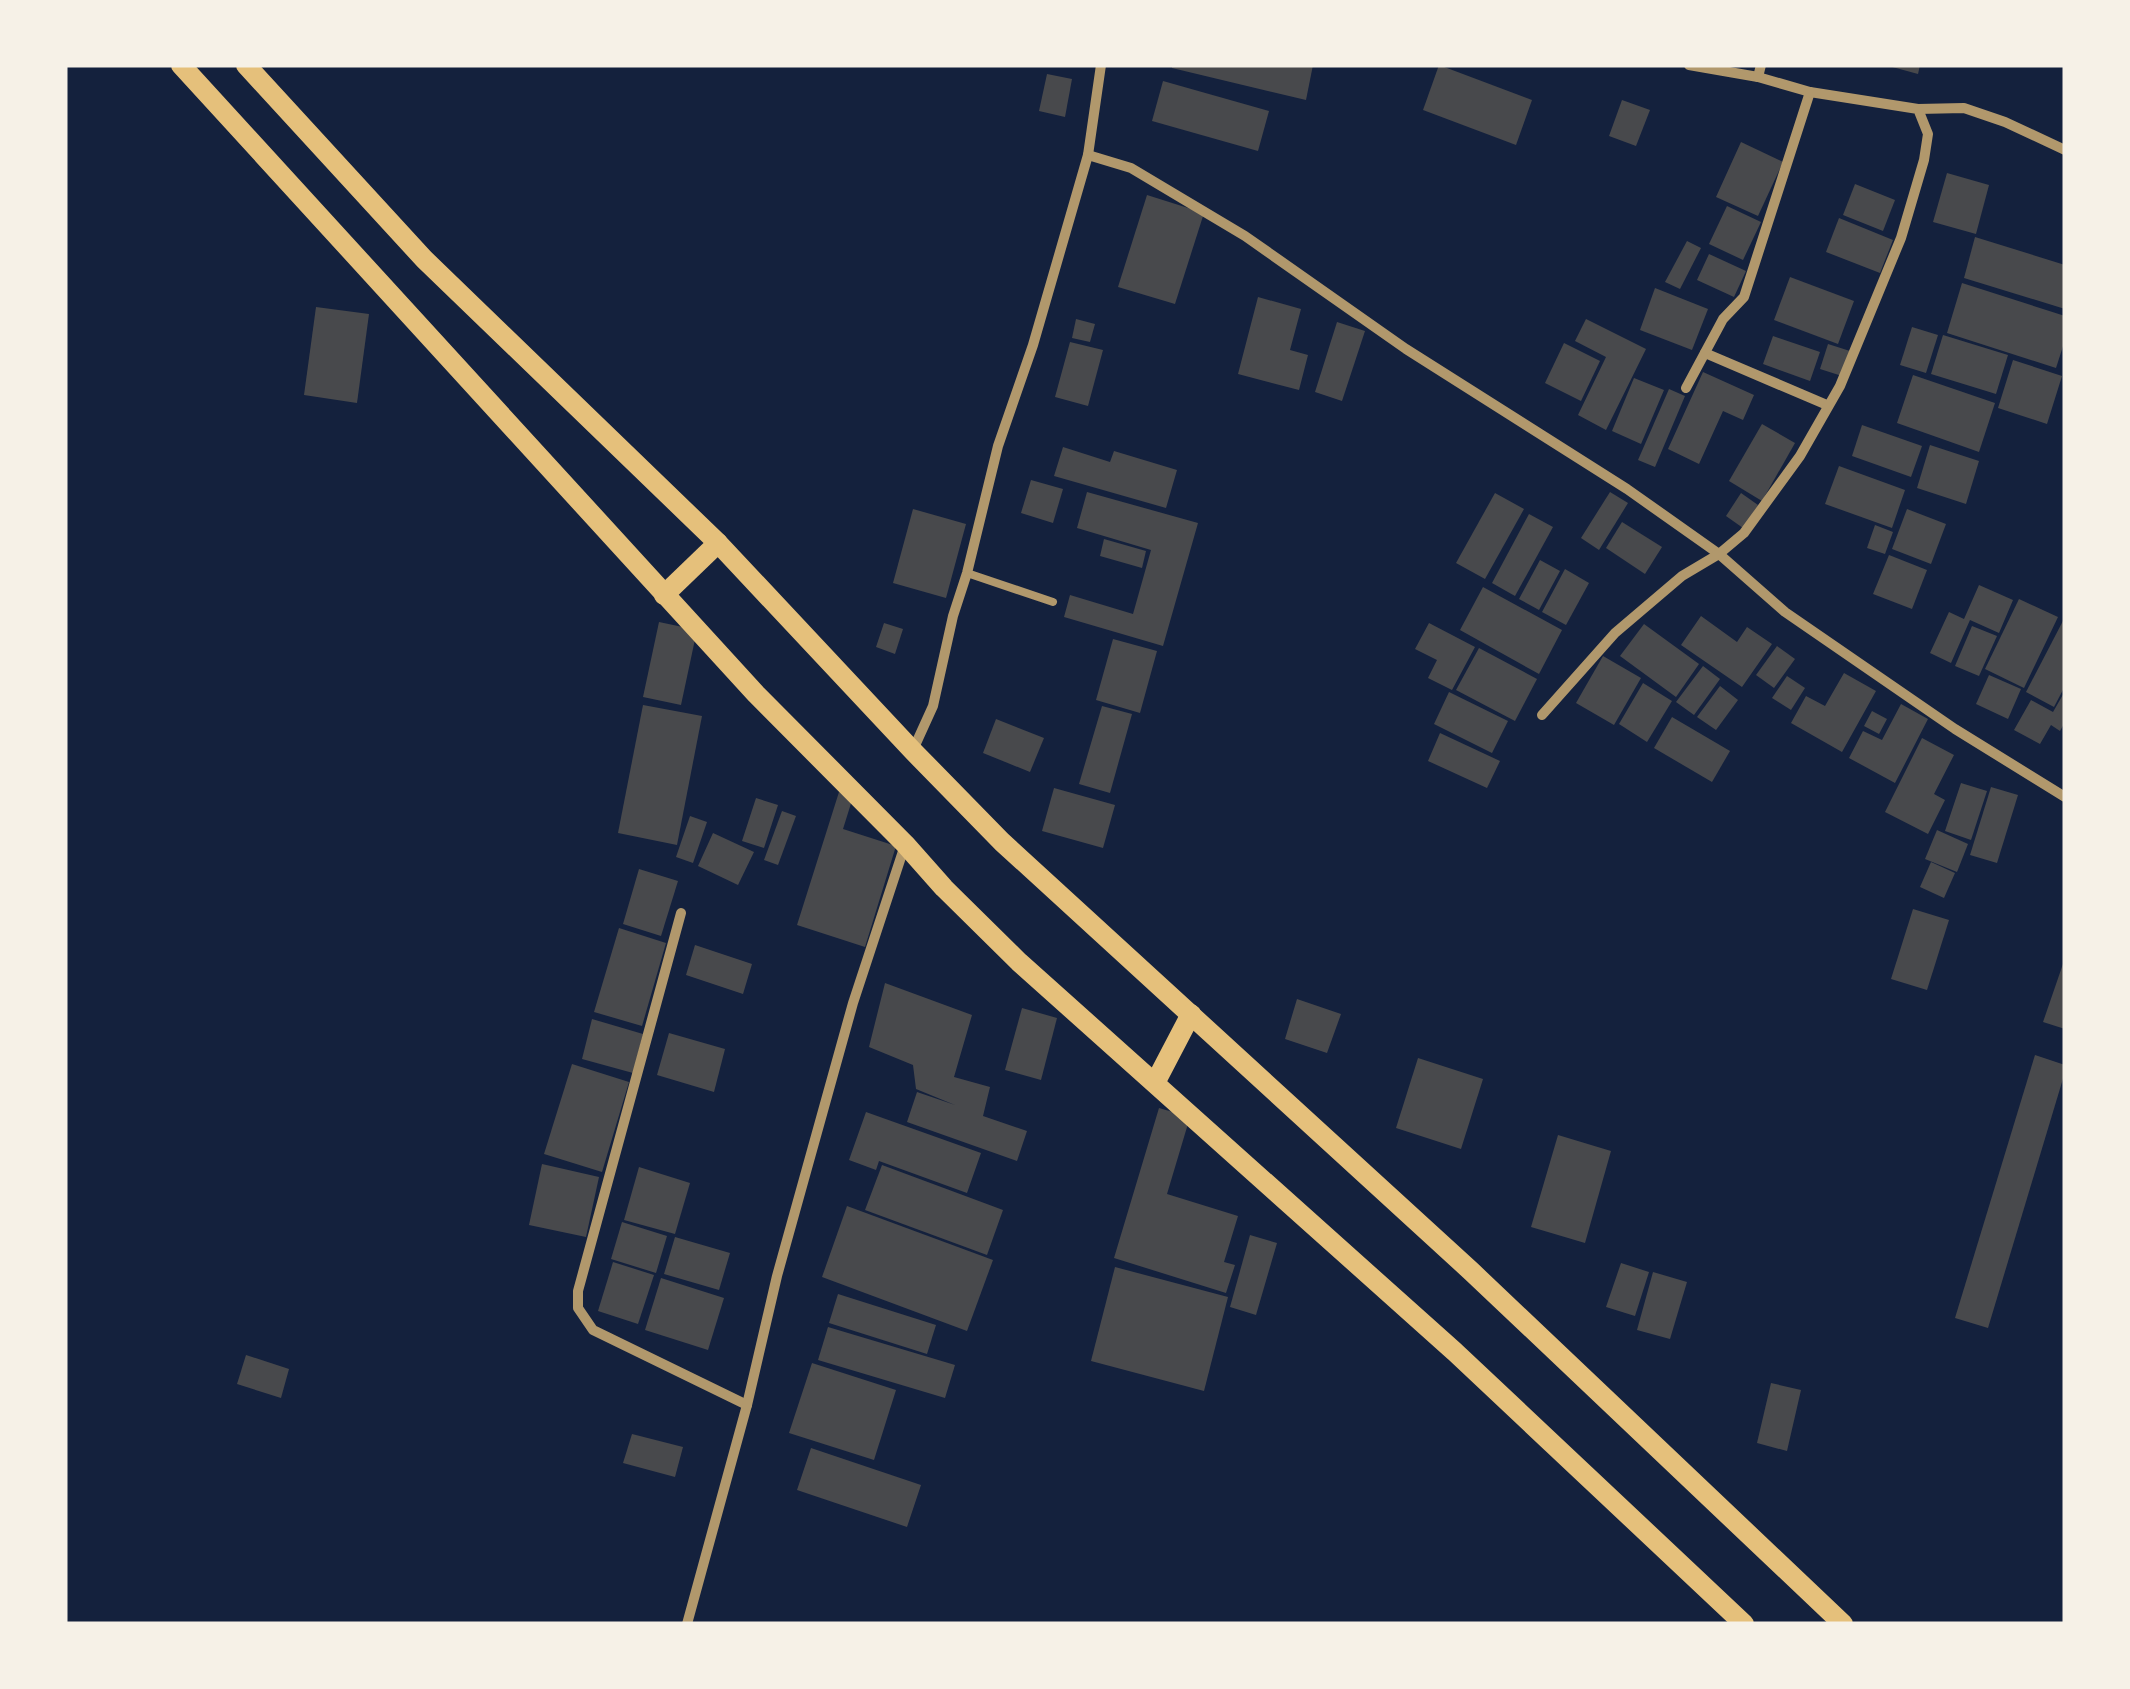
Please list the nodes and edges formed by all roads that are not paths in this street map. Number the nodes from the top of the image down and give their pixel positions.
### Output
1 (181, 65) edge
2 (246, 65) edge
3 (1101, 65) edge
4 (1689, 65) edge
5 (1759, 71) edge
6 (1810, 92) junction
7 (1918, 109) junction
8 (2065, 150) edge
9 (1088, 154) junction
10 (1704, 353) junction
11 (1686, 388) dead end
12 (1827, 405) junction
13 (718, 543) junction
14 (1719, 554) junction
15 (967, 573) junction
16 (664, 596) junction
17 (1053, 602) dead end
18 (1542, 715) dead end
19 (913, 751) junction
20 (2065, 798) edge
21 (905, 844) junction
22 (681, 913) dead end
23 (1191, 1014) junction
24 (1155, 1083) junction
25 (748, 1405) junction
26 (687, 1624) edge
27 (1744, 1624) edge
28 (1842, 1624) edge

1 - 16 main road
2 - 13 main road
3 - 9 street
4 - 5 street
5 - 6 street
6 - 7 street
6 - 10 street
7 - 8 street
7 - 12 street
9 - 14 street
9 - 15 street
10 - 11 street
10 - 12 street
12 - 14 street
13 - 16 main road
13 - 19 main road
14 - 18 street
14 - 20 street
15 - 17 lane
15 - 19 street
16 - 21 main road
19 - 23 main road
21 - 24 main road
21 - 25 street
22 - 25 street
23 - 24 main road
23 - 28 main road
24 - 27 main road
25 - 26 street

